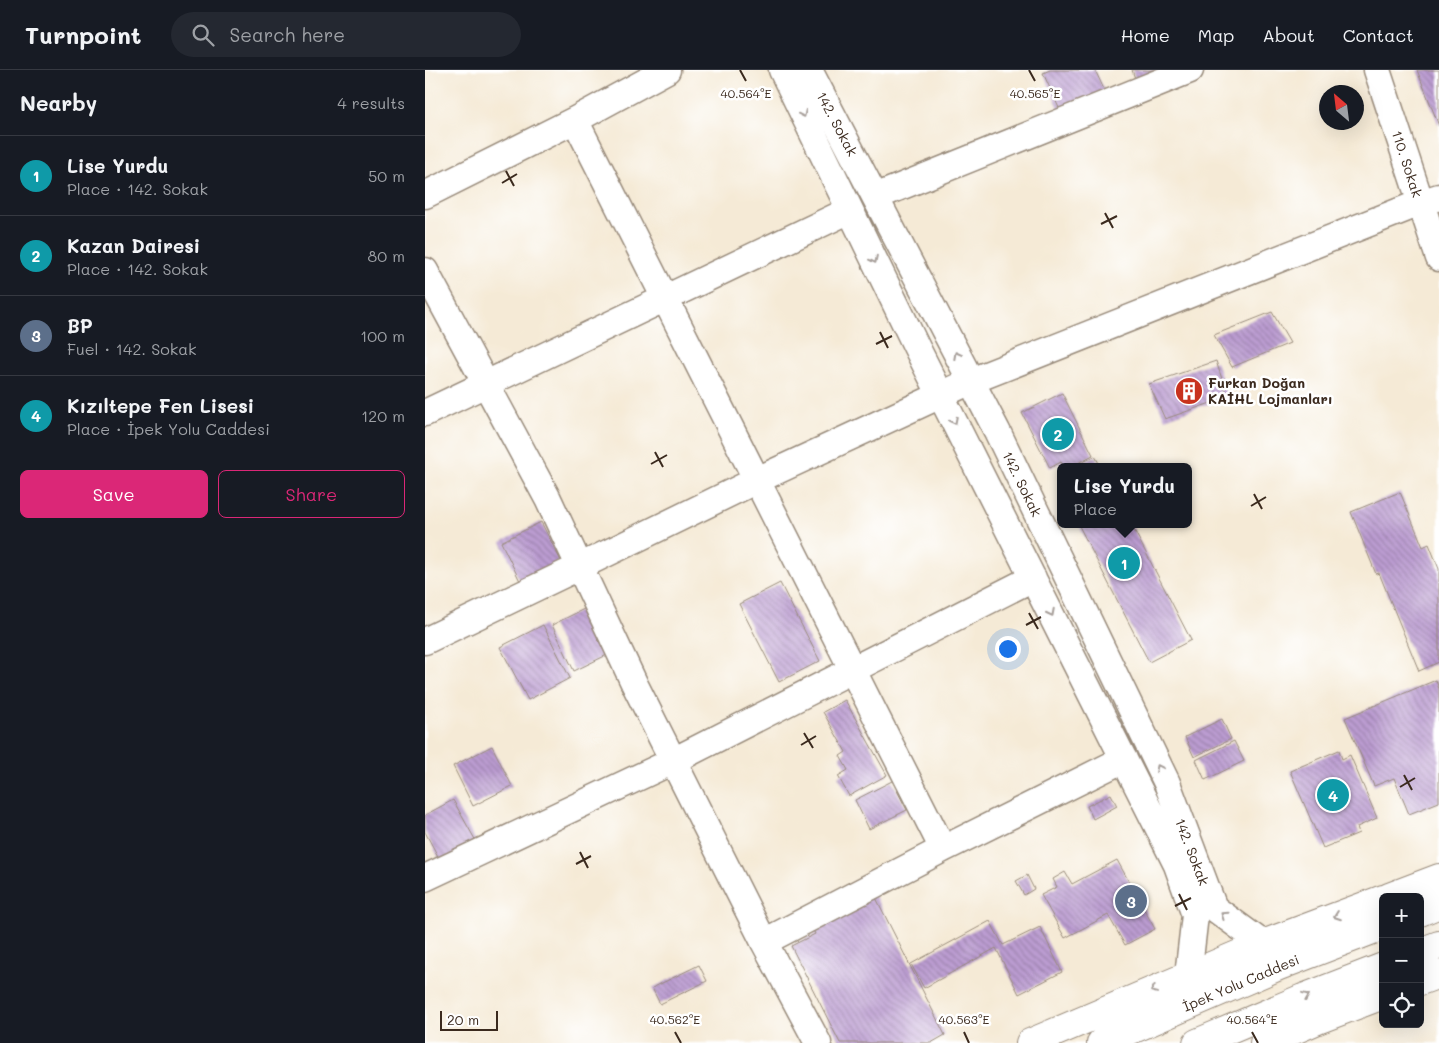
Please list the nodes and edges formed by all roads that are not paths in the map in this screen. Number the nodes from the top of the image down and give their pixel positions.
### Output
1 (667, 70) edge
2 (782, 70) edge
3 (809, 70) edge
4 (1190, 70) edge
5 (1377, 70) edge
6 (575, 120) junction
7 (425, 195) edge
8 (875, 197) junction
9 (1430, 200) edge
10 (850, 210) junction
11 (1439, 258) edge
12 (425, 271) edge
13 (665, 298) junction
14 (971, 381) junction
15 (486, 385) junction
16 (941, 396) junction
17 (425, 414) edge
18 (757, 480) junction
19 (579, 567) junction
20 (1033, 578) junction
21 (425, 641) edge
22 (853, 669) junction
23 (1124, 759) junction
24 (673, 761) junction
25 (943, 849) junction
26 (425, 878) edge
27 (1439, 878) edge
28 (1400, 893) edge
29 (1379, 900) edge
30 (1439, 904) edge
31 (1424, 910) edge
32 (1379, 928) edge
33 (764, 942) junction
34 (1263, 944) junction
35 (1439, 945) edge
36 (1424, 951) edge
37 (1379, 969) edge
38 (1439, 974) edge
39 (1188, 976) junction
40 (1424, 980) edge
41 (1379, 997) edge
42 (818, 1043) edge
43 (1030, 1043) edge
44 (1101, 1043) edge
45 (1197, 1043) edge
46 (1264, 1043) edge

1 - 6 street
2 -> 10 street
3 - 8 street, 142. Sokak
4 - 8 street
5 - 9 street, 110. Sokak
6 - 7 street
6 - 13 street
14 -> 8 street, 142. Sokak
9 - 11 street, 110. Sokak
9 - 14 street
10 - 13 street
10 -> 16 street
12 - 15 street
13 - 15 street
13 - 18 street
14 - 16 street
34 -> 14 street, 142. Sokak
15 - 17 street
15 - 19 street
16 - 18 street
16 -> 20 street
18 - 19 street
18 - 22 street
19 - 21 street
19 - 24 street
20 - 22 street
20 -> 23 street
22 - 24 street
22 - 25 street
23 - 25 street
23 - 39 street
24 - 26 street
24 - 33 street
25 - 33 street
27 - 28 highway
29 -> 34 highway
30 - 31 highway
32 - 44 highway, İpek Yolu Caddesi
33 - 42 street
34 - 39 highway
35 - 36 highway
45 -> 37 highway
38 - 40 highway
39 -> 43 highway
41 - 46 highway

